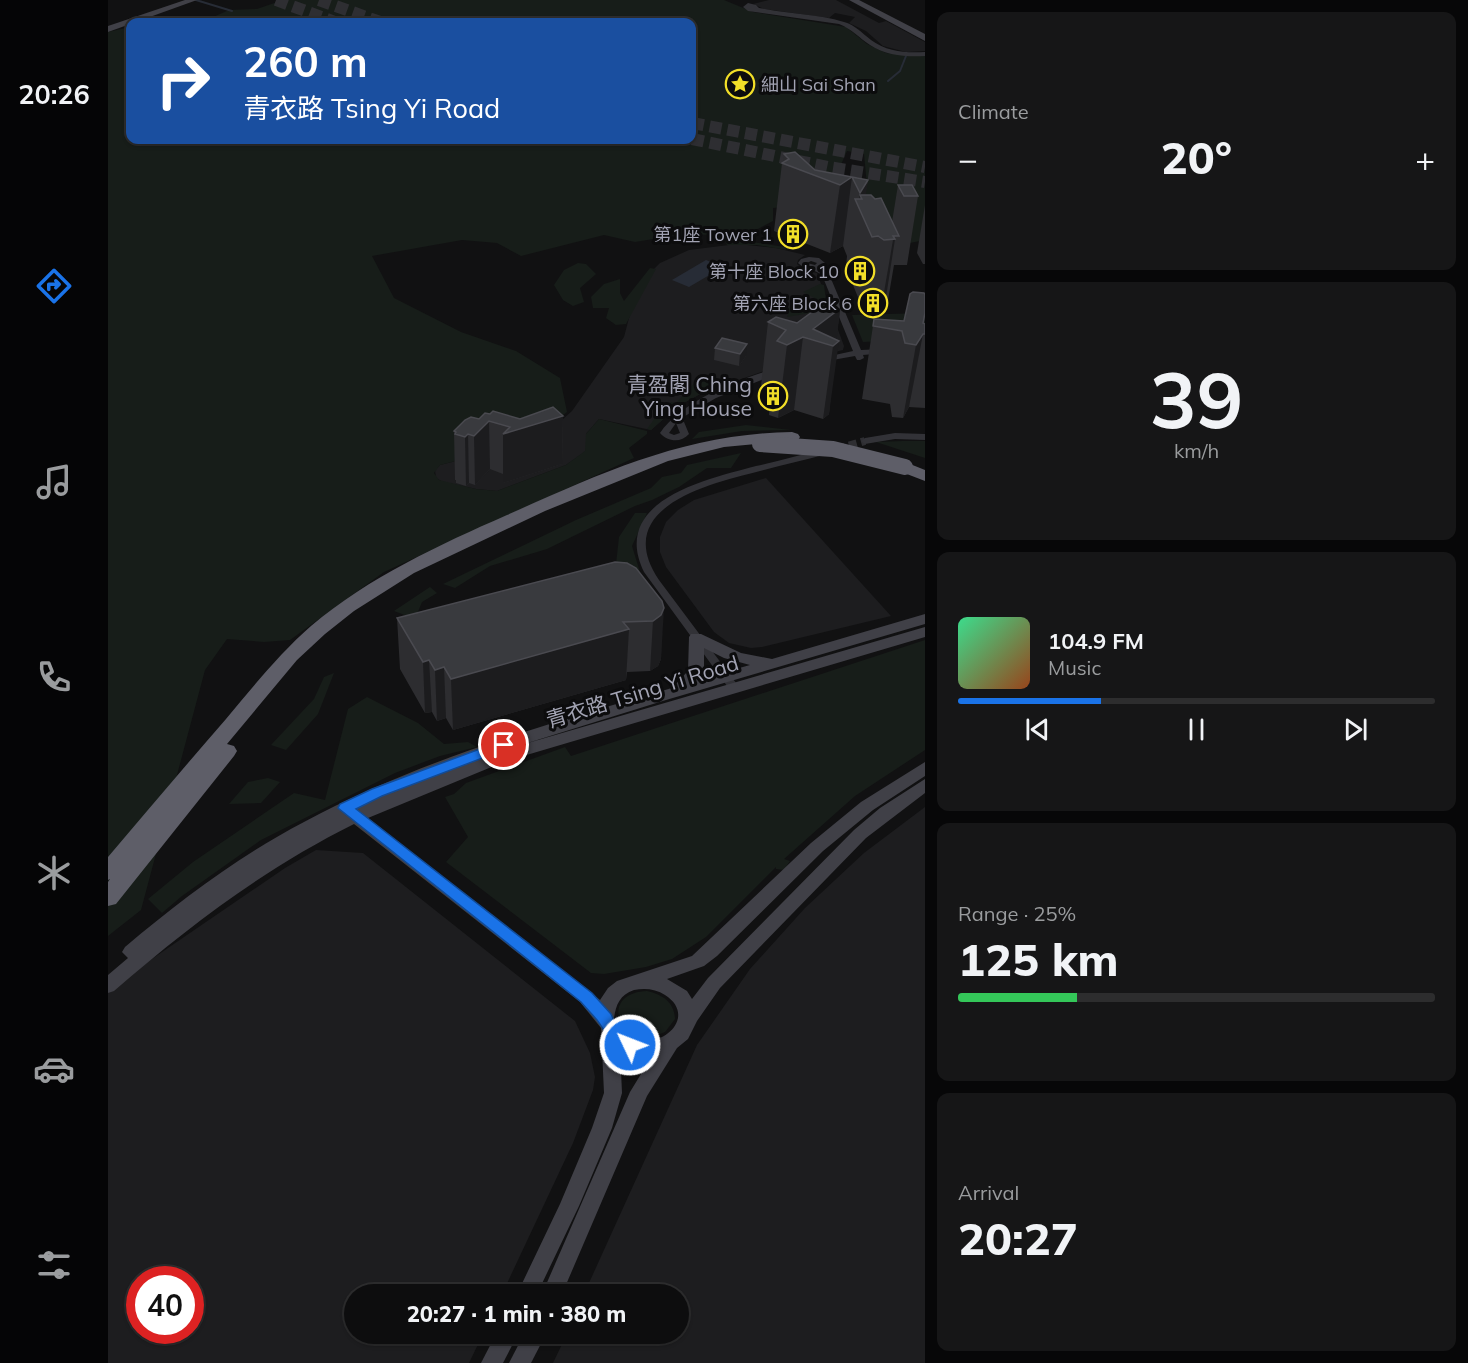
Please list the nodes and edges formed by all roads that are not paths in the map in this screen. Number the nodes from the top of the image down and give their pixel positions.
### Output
1 (193, 0) edge
2 (853, 0) edge
3 (866, 0) edge
4 (754, 9) dead end
5 (144, 18) edge
6 (126, 24) edge
7 (108, 28) edge
8 (925, 32) edge
9 (925, 38) edge
10 (925, 54) edge
11 (817, 268) dead end
12 (892, 353) dead end
13 (859, 355) junction
14 (817, 361) edge
15 (786, 369) edge
16 (681, 415) dead end
17 (925, 437) edge
18 (864, 441) tunnel mouth
19 (825, 452) tunnel mouth
20 (913, 465) edge
21 (925, 476) edge
22 (925, 619) edge
23 (925, 632) edge
24 (696, 637) junction
25 (783, 661) junction
26 (731, 682) junction
27 (671, 692) junction
28 (228, 740) junction
29 (925, 768) edge
30 (925, 785) edge
31 (351, 813) junction
32 (108, 872) edge
33 (108, 898) edge
34 (108, 972) edge
35 (642, 981) junction
36 (108, 986) edge
37 (610, 996) junction
38 (586, 997) junction
39 (688, 1017) junction
40 (608, 1024) junction
41 (670, 1044) junction
42 (531, 1284) edge
43 (556, 1284) edge
44 (502, 1344) edge
45 (530, 1344) edge
46 (492, 1363) edge
47 (520, 1363) edge

1 - 5 main road
2 - 9 main road
3 - 8 main road
4 - 10 street
6 - 7 main road
11 - 13 street
12 - 13 street
13 - 14 street
15 - 16 street
17 - 18 street
19 - 24 street
20 - 21 highway
20 - 28 highway, bridge
20 - 28 highway
22 - 25 main road, 青衣路 Tsing Yi Road
23 - 26 main road, 青衣路 Tsing Yi Road
24 - 25 main road
24 - 26 street
24 - 27 main road
25 - 26 main road, 青衣路 Tsing Yi Road
26 - 27 main road, 青衣路 Tsing Yi Road
26 - 31 main road, 青衣路 Tsing Yi Road
27 - 31 main road, 青衣路 Tsing Yi Road
28 - 32 highway
28 - 33 highway
29 - 35 main road
30 - 39 main road
31 - 34 main road, 青衣路 Tsing Yi Road
31 - 36 main road, 青衣路 Tsing Yi Road
31 - 38 main road
35 - 37 main road
35 - 39 main road
37 - 38 main road
37 - 40 main road
38 - 40 main road
39 - 41 main road
40 - 41 main road
40 - 42 main road
41 - 43 main road
44 - 46 main road
45 - 47 main road

